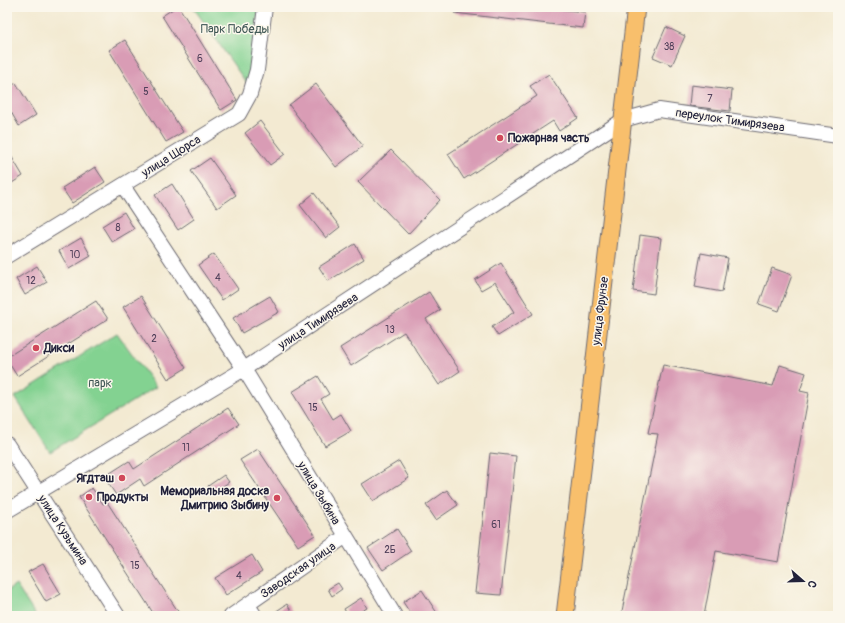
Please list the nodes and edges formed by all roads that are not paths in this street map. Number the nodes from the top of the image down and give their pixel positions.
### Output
1 (265, 7) edge
2 (636, 7) edge
3 (622, 120) junction
4 (838, 136) edge
5 (123, 186) junction
6 (7, 256) edge
7 (244, 369) junction
8 (7, 444) edge
9 (38, 492) junction
10 (7, 511) edge
11 (346, 536) junction
12 (251, 610) edge
13 (118, 616) edge
14 (231, 616) edge
15 (394, 616) edge
16 (565, 616) edge

1 - 5 street, улица Щорса
2 - 3 main road, улица Фрунзе
3 - 4 street, переулок Тимирязева
3 - 7 street, улица Тимирязева
3 - 16 main road, улица Фрунзе
5 - 6 street, улица Щорса
5 - 7 street, улица Зыбина
7 - 9 street, улица Тимирязева
7 - 11 street, улица Зыбина
8 - 9 street, улица Кузьмина
9 - 10 street, улица Тимирязева
9 - 13 street, улица Кузьмина
11 - 12 street, Заводская улица
11 - 15 street, улица Зыбина
12 - 14 street, Заводская улица

